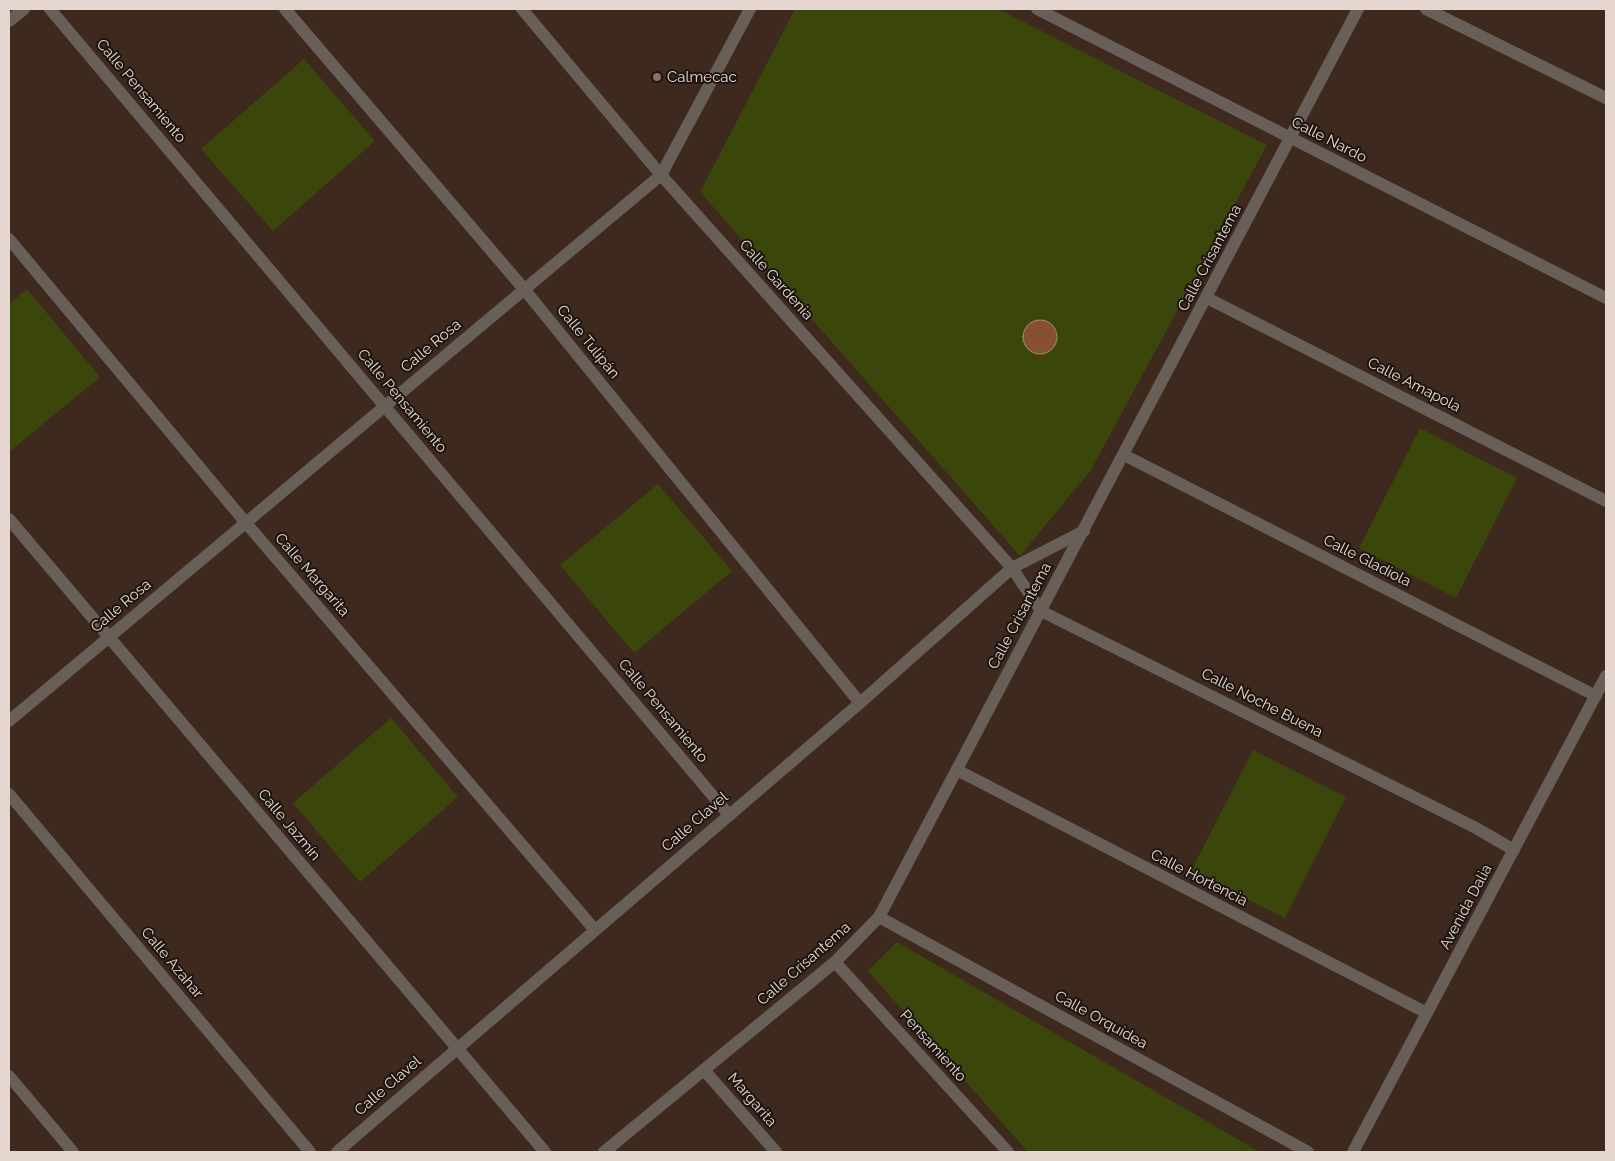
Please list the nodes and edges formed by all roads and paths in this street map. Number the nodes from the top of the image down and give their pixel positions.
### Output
1 (24, 9) edge
2 (50, 9) edge
3 (285, 9) edge
4 (522, 9) edge
5 (750, 9) edge
6 (1037, 9) edge
7 (1358, 9) edge
8 (1426, 9) edge
9 (9, 22) edge
10 (1606, 98) edge
11 (1291, 139) junction
12 (661, 175) junction
13 (9, 239) edge
14 (524, 289) junction
15 (1207, 298) junction
16 (1606, 298) edge
17 (385, 406) junction
18 (1124, 455) junction
19 (1606, 501) edge
20 (9, 519) edge
21 (246, 523) junction
22 (1084, 531) junction
23 (1012, 568) junction
24 (1041, 611) junction
25 (108, 638) junction
26 (1606, 676) edge
27 (1596, 696) junction
28 (860, 702) junction
29 (9, 721) edge
30 (957, 770) junction
31 (9, 794) edge
32 (729, 815) junction
33 (1514, 850) junction
34 (879, 917) junction
35 (595, 930) junction
36 (835, 962) junction
37 (1427, 1014) junction
38 (458, 1048) junction
39 (704, 1070) junction
40 (9, 1076) edge
41 (73, 1152) edge
42 (310, 1152) edge
43 (336, 1152) edge
44 (545, 1152) edge
45 (604, 1152) edge
46 (776, 1152) edge
47 (1008, 1152) edge
48 (1308, 1152) edge
49 (1354, 1152) edge

1 - 9 street
2 - 17 street, Calle Pensamiento
3 - 14 street, Calle Tulipán
4 - 12 street, Calle Gardenia
5 - 12 street, Calle Rosa
6 - 11 street, Calle Nardo
7 - 11 street, Calle Crisantema
8 - 10 street
11 - 15 street, Calle Crisantema
11 - 16 street, Calle Nardo
12 - 14 street, Calle Rosa
12 - 23 street, Calle Gardenia
13 - 21 street, Calle Margarita
14 - 17 street, Calle Rosa
14 - 28 street, Calle Tulipán
15 - 18 street, Calle Crisantema
15 - 19 street, Calle Amapola
17 - 21 street, Calle Rosa
17 - 32 street, Calle Pensamiento
18 - 22 street, Calle Crisantema
18 - 27 street, Calle Gladiola
20 - 25 street, Calle Jazmín
21 - 25 street, Calle Rosa
21 - 35 street, Calle Margarita
22 - 23 street, Calle Clavel
22 - 24 street, Calle Crisantema
23 - 24 street, Calle Noche Buena
23 - 28 street, Calle Clavel
24 - 30 street, Calle Crisantema
24 - 33 street, Calle Noche Buena
25 - 29 street, Calle Rosa
25 - 38 street, Calle Jazmín
26 - 27 street, Avenida Dalia
27 - 33 street, Avenida Dalia
28 - 32 street, Calle Clavel
30 - 34 street, Calle Crisantema
30 - 37 street, Calle Hortencia
31 - 42 street, Calle Azahar
32 - 35 street, Calle Clavel
33 - 37 street, Avenida Dalia
34 - 36 street, Calle Crisantema
34 - 48 street, Calle Orquídea
35 - 38 street, Calle Clavel
36 - 39 street, Calle Crisantema
36 - 47 street, Pensamiento
37 - 49 street, Avenida Dalia
38 - 43 street, Calle Clavel
38 - 44 street, Calle Jazmín
39 - 45 street, Calle Crisantema
39 - 46 street, Margarita
40 - 41 street

